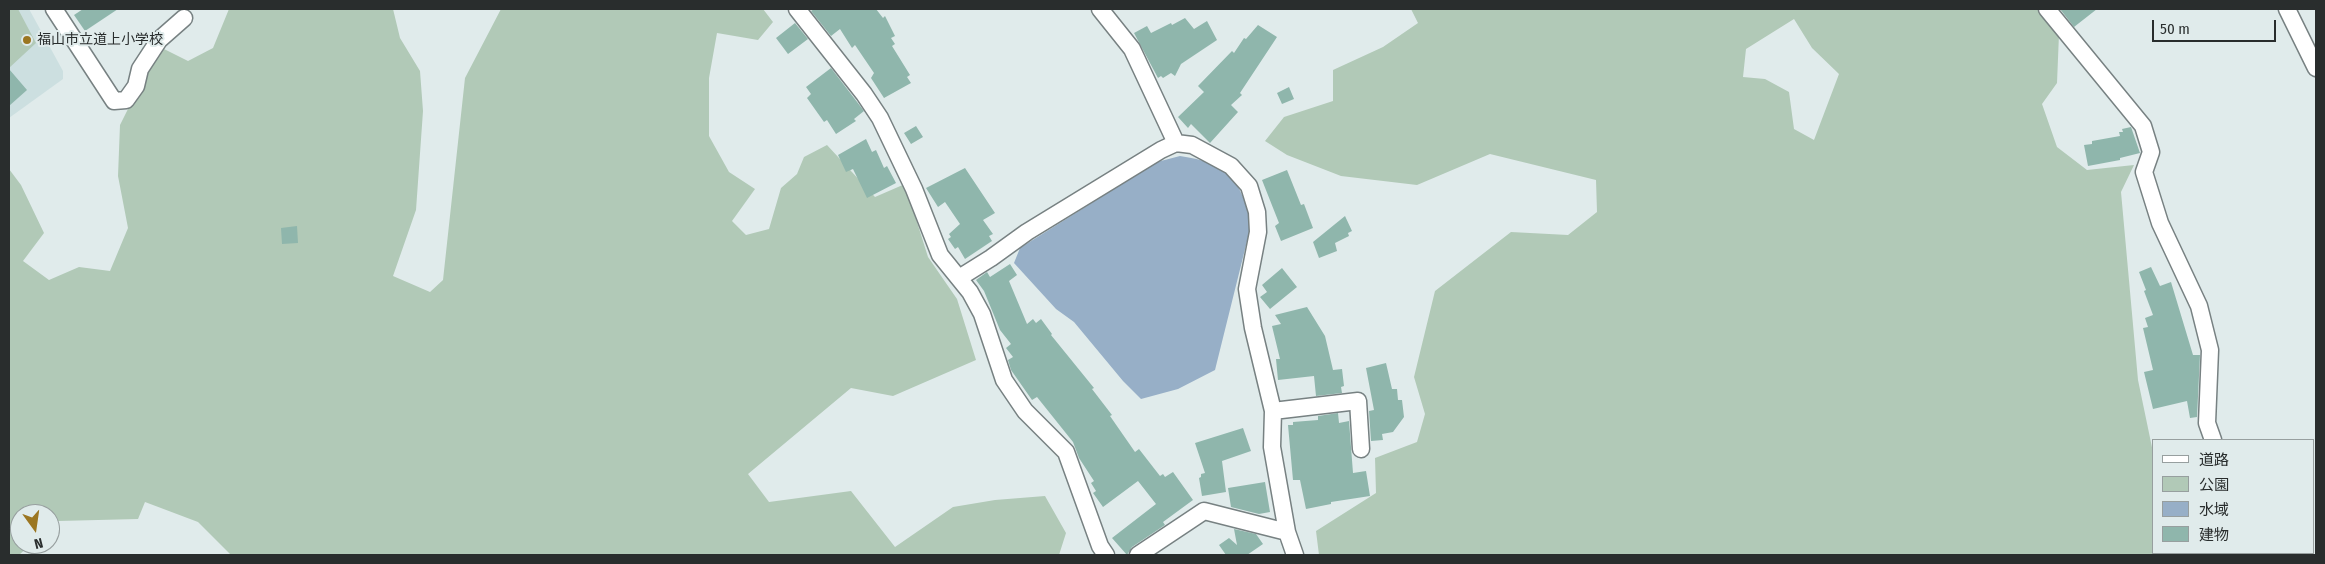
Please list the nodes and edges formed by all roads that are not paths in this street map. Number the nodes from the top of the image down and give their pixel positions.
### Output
1 (54, 9) edge
2 (797, 9) edge
3 (1100, 9) edge
4 (2047, 9) edge
5 (2287, 9) edge
6 (184, 18) dead end
7 (2316, 68) edge
8 (1176, 143) junction
9 (959, 278) junction
10 (1273, 410) junction
11 (2213, 439) edge
12 (1361, 449) dead end
13 (1287, 532) junction
14 (1106, 555) edge
15 (1138, 555) edge
16 (1295, 555) edge

1 - 6 street
2 - 9 street
3 - 8 street
4 - 11 street
5 - 7 street
8 - 9 street
8 - 10 street
9 - 14 street
10 - 12 street
10 - 13 street
13 - 15 street
13 - 16 street

